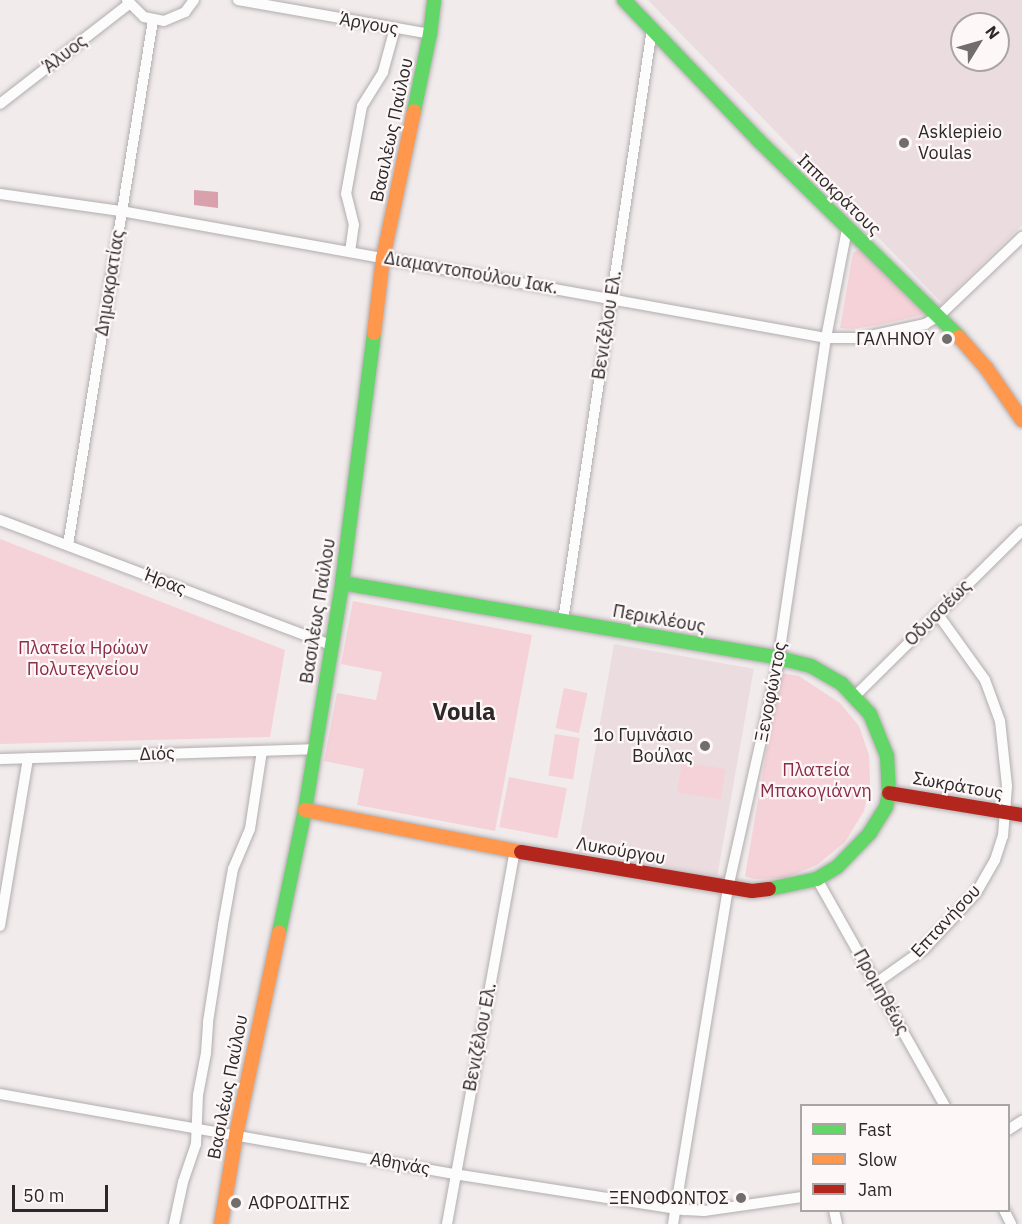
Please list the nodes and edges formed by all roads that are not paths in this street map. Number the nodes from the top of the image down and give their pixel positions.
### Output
1 (194, 0) edge
2 (238, 0) edge
3 (434, 0) edge
4 (624, 0) edge
5 (128, 2) edge
6 (153, 20) junction
7 (395, 28) junction
8 (652, 28) junction
9 (430, 34) junction
10 (0, 104) edge
11 (0, 194) edge
12 (121, 211) junction
13 (847, 229) junction
14 (1022, 237) edge
15 (350, 252) junction
16 (383, 258) junction
17 (611, 298) junction
18 (939, 316) junction
19 (826, 338) junction
20 (1022, 420) edge
21 (0, 520) edge
22 (1022, 531) edge
23 (68, 545) junction
24 (342, 583) junction
25 (937, 613) junction
26 (563, 621) junction
27 (331, 645) junction
28 (779, 658) junction
29 (855, 696) junction
30 (315, 749) junction
31 (262, 751) junction
32 (28, 758) junction
33 (0, 759) edge
34 (889, 793) junction
35 (305, 810) junction
36 (1006, 813) junction
37 (1022, 815) edge
38 (514, 851) junction
39 (817, 879) junction
40 (728, 888) junction
41 (0, 926) edge
42 (876, 983) junction
43 (0, 1094) edge
44 (944, 1104) edge
45 (198, 1128) junction
46 (236, 1135) junction
47 (454, 1174) junction
48 (800, 1197) edge
49 (676, 1209) junction
50 (174, 1224) edge
51 (221, 1224) edge
52 (447, 1224) edge
53 (673, 1224) edge

1 - 6 street
2 - 7 street, Άργους
3 - 9 street, Βασιλέως Παύλου
4 - 8 street, Ιπποκράτους
5 - 6 street
5 - 10 street, Άλυος
6 - 12 street, Δημοκρατίας
7 - 9 street, Άργους
7 - 15 street
8 - 13 street, Ιπποκράτους
8 - 17 street, Βενιζέλου Ελ.
9 - 16 street, Βασιλέως Παύλου
11 - 12 street, Διαμαντοπούλου Ιακ.
12 - 15 street, Διαμαντοπούλου Ιακ.
12 - 23 street, Δημοκρατίας
13 - 18 street, Ιπποκράτους
13 - 19 street, Ξενοφώντος
14 - 18 street
15 - 16 street, Διαμαντοπούλου Ιακ.
16 - 17 street, Διαμαντοπούλου Ιακ.
16 - 24 street, Βασιλέως Παύλου
17 - 19 street, Διαμαντοπούλου Ιακ.
17 - 26 street, Βενιζέλου Ελ.
18 - 19 street, Διαμαντοπούλου Ιακ.
18 - 20 street, Ιπποκράτους
19 - 28 street, Ξενοφώντος
21 - 23 street, Ήρας
22 - 25 street, Οδυσσέως
23 - 27 street, Ήρας
24 - 26 street, Περικλέους
24 - 27 street, Βασιλέως Παύλου
25 - 29 street, Οδυσσέως
25 - 36 street, Επτανήσου
26 - 28 street, Περικλέους
27 - 30 street, Βασιλέως Παύλου
28 - 29 street, Περικλέους
28 - 40 street, Ξενοφώντος
29 - 34 street, Περικλέους
30 - 31 street, Διός
30 - 35 street, Βασιλέως Παύλου
31 - 32 street, Διός
31 - 45 street
32 - 33 street, Διός
32 - 41 street
34 - 36 street, Σωκράτους
34 - 39 street, Λυκούργου
35 - 38 street, Λυκούργου
35 - 46 street, Βασιλέως Παύλου
36 - 37 street, Σωκράτους
36 - 42 street, Επτανήσου
38 - 40 street, Λυκούργου
38 - 47 street, Βενιζέλου Ελ.
39 - 40 street, Λυκούργου
39 - 42 street, Προμηθέως
40 - 49 street, Ξενοφώντος
42 - 44 street, Προμηθέως
43 - 45 street, Αθηνάς
45 - 46 street, Αθηνάς
45 - 50 street
46 - 47 street, Αθηνάς
46 - 51 street, Βασιλέως Παύλου
47 - 49 street, Αθηνάς
47 - 52 street, Βενιζέλου Ελ.
48 - 49 street, Αθηνάς
49 - 53 street, Ξενοφώντος

